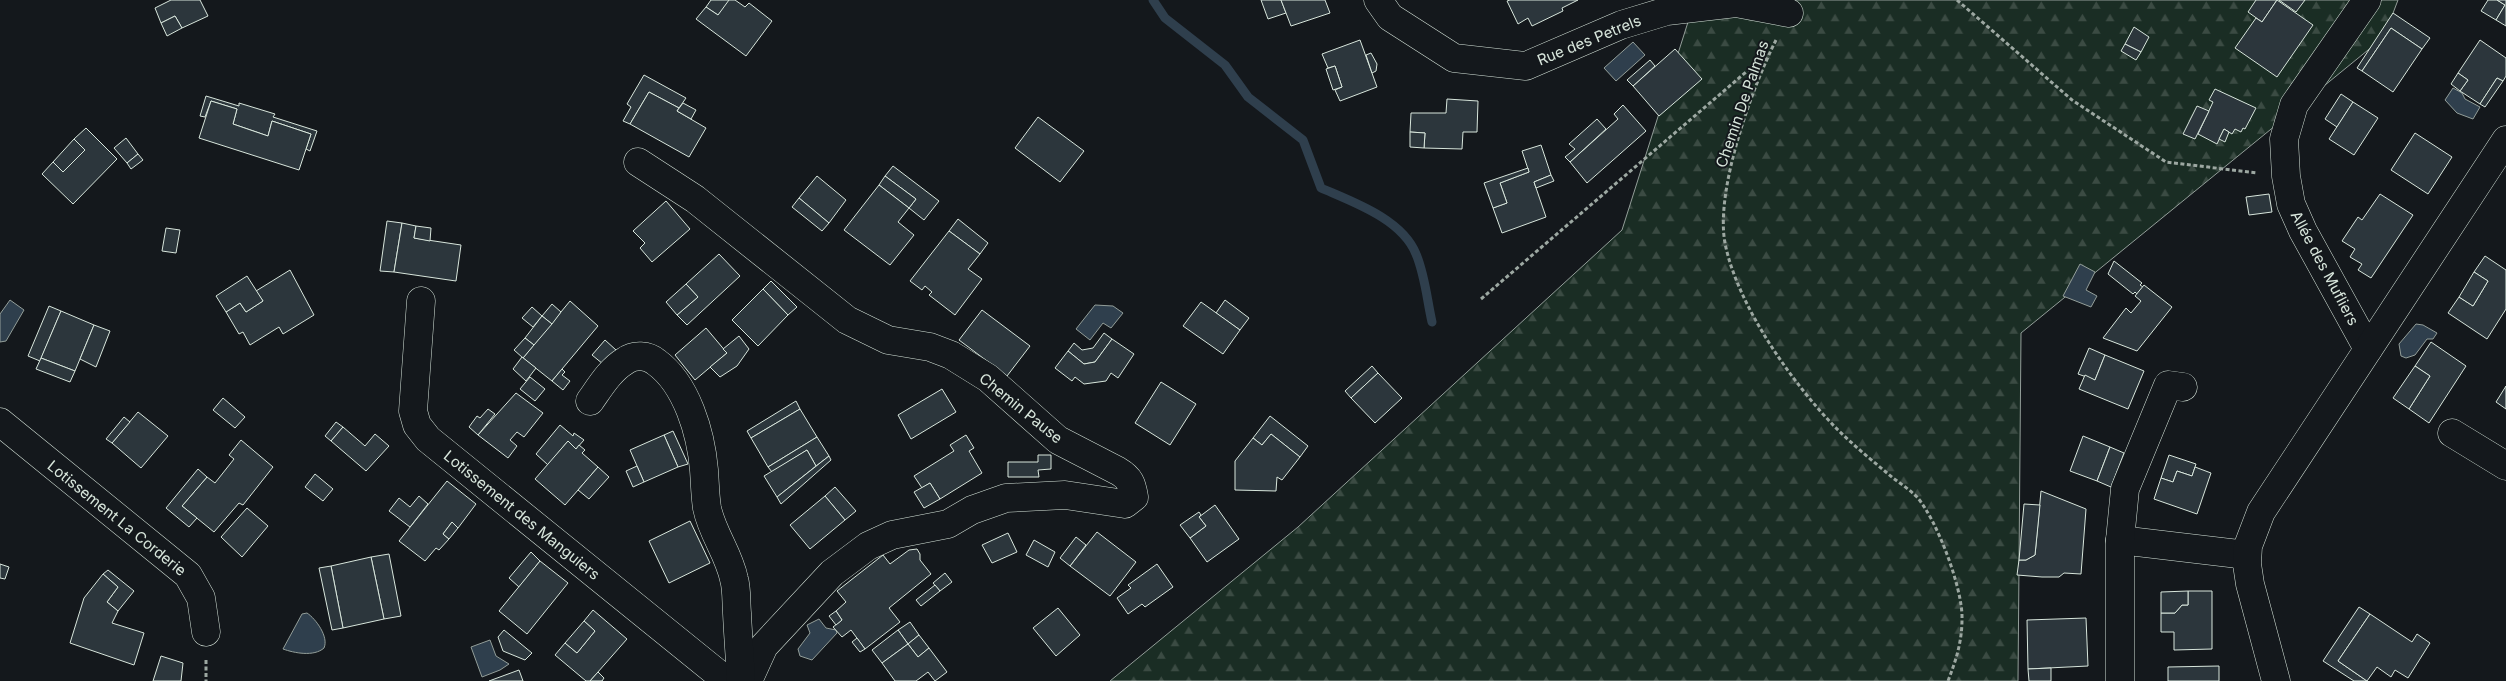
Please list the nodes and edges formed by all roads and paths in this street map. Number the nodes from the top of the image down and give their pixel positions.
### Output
1 (1378, 0) edge
2 (1957, 0) edge
3 (2367, 0) edge
4 (1789, 13) joint
5 (1766, 59) junction
6 (2506, 140) edge
7 (638, 162) dead end
8 (2286, 176) junction
9 (1481, 299) dead end
10 (421, 301) dead end
11 (2368, 349) junction
12 (2183, 387) dead end
13 (590, 401) dead end
14 (0, 422) edge
15 (2452, 433) dead end
16 (2506, 466) edge
17 (2120, 540) junction
18 (2247, 555) junction
19 (206, 632) dead end
20 (727, 681) edge
21 (741, 681) edge
22 (748, 681) edge
23 (1948, 681) edge
24 (2120, 681) edge
25 (2276, 681) edge

1 - 4 street, Rue des Petrels
2 - 8 path
3 - 8 street, Allée des Mufliers
4 - 5 path, Chemin De Palmas
5 - 9 path
5 - 23 path, Chemin De Palmas
6 - 11 street, Allée des Mufliers
7 - 22 street, Chemin Pause
8 - 11 street, Allée des Mufliers
10 - 20 street, Lotissement des Manguiers
11 - 18 street, Allée des Mufliers
12 - 17 street
13 - 21 street
14 - 19 street, Lotissement La Corderie
15 - 16 street
17 - 18 street
17 - 24 street
18 - 25 street, Allée des Mufliers

